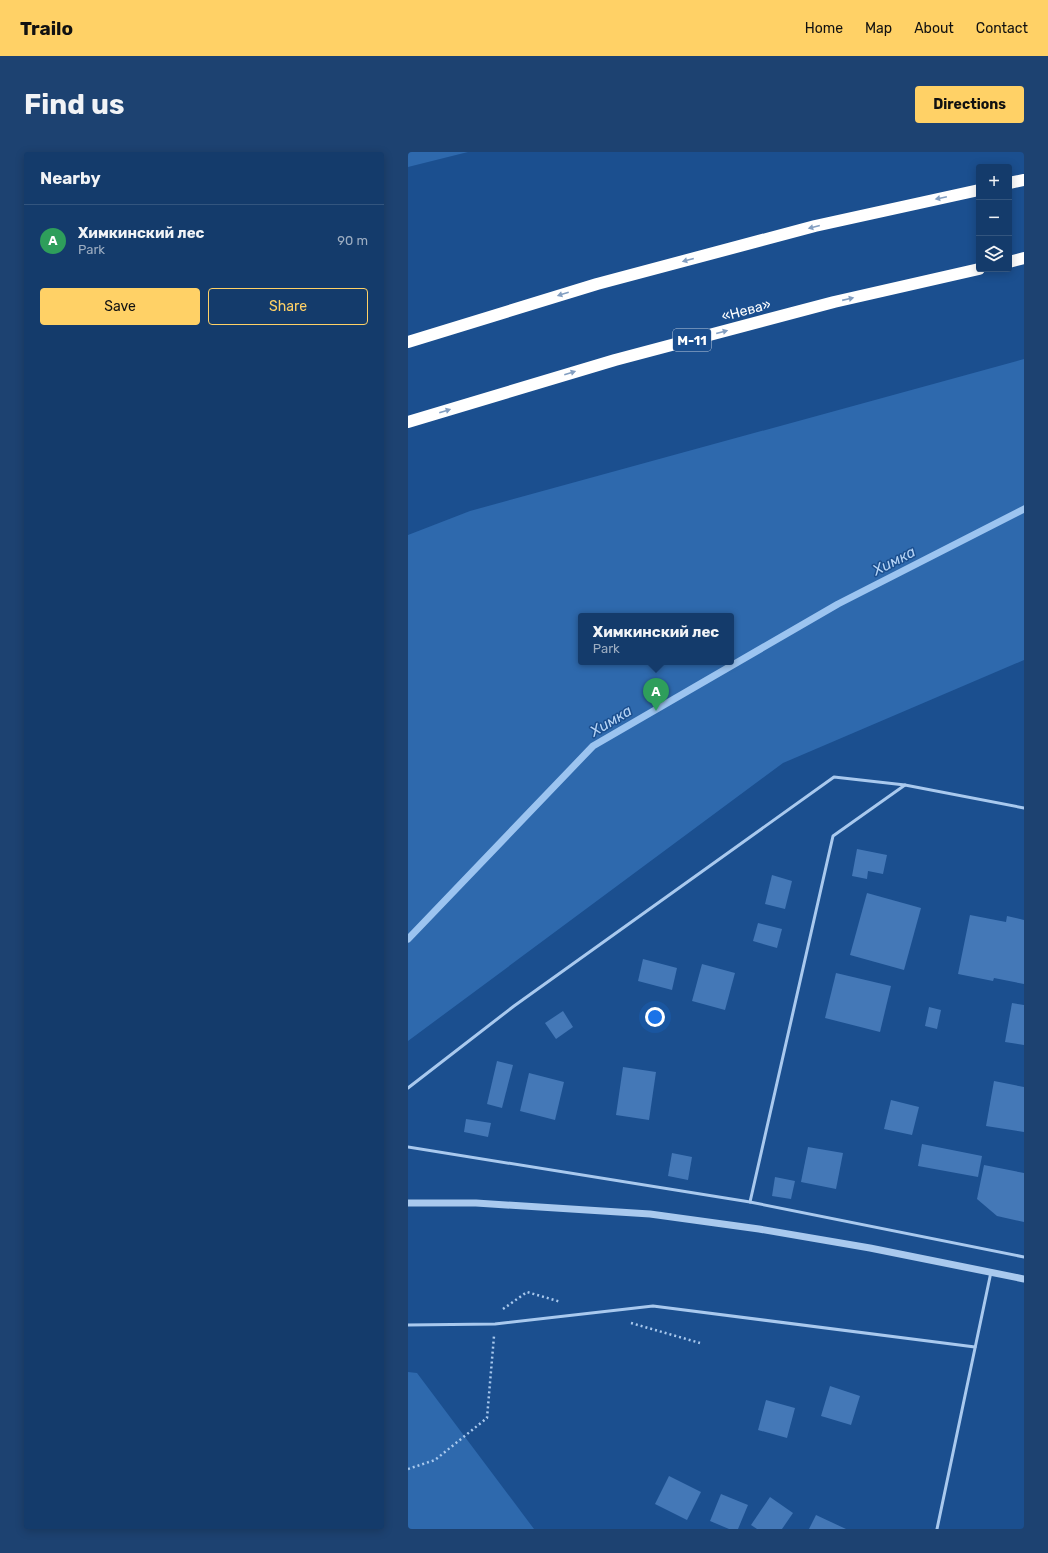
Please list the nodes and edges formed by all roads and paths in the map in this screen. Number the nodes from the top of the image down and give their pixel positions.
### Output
1 (1024, 180) edge
2 (1012, 182) edge
3 (976, 191) edge
4 (1024, 258) edge
5 (1012, 261) edge
6 (976, 270) edge
7 (408, 342) edge
8 (408, 422) edge
9 (905, 785) junction
10 (1024, 808) edge
11 (408, 1088) edge
12 (408, 1147) edge
13 (750, 1202) junction
14 (408, 1203) edge
15 (1024, 1257) edge
16 (991, 1272) junction
17 (1024, 1279) edge
18 (562, 1302) dead end
19 (626, 1321) dead end
20 (496, 1324) junction
21 (408, 1325) edge
22 (700, 1343) dead end
23 (975, 1347) junction
24 (408, 1469) edge
25 (937, 1529) edge

1 - 2 highway
3 -> 7 highway
4 - 5 highway
8 -> 6 highway, «Нева» / М-11
9 - 10 lane
9 - 11 lane
9 - 13 lane
12 - 13 lane
13 - 15 lane
14 - 16 street
16 - 17 street
16 - 23 lane
18 - 20 path
19 - 22 path
20 - 21 lane
20 - 23 lane
20 - 24 path
23 - 25 lane

